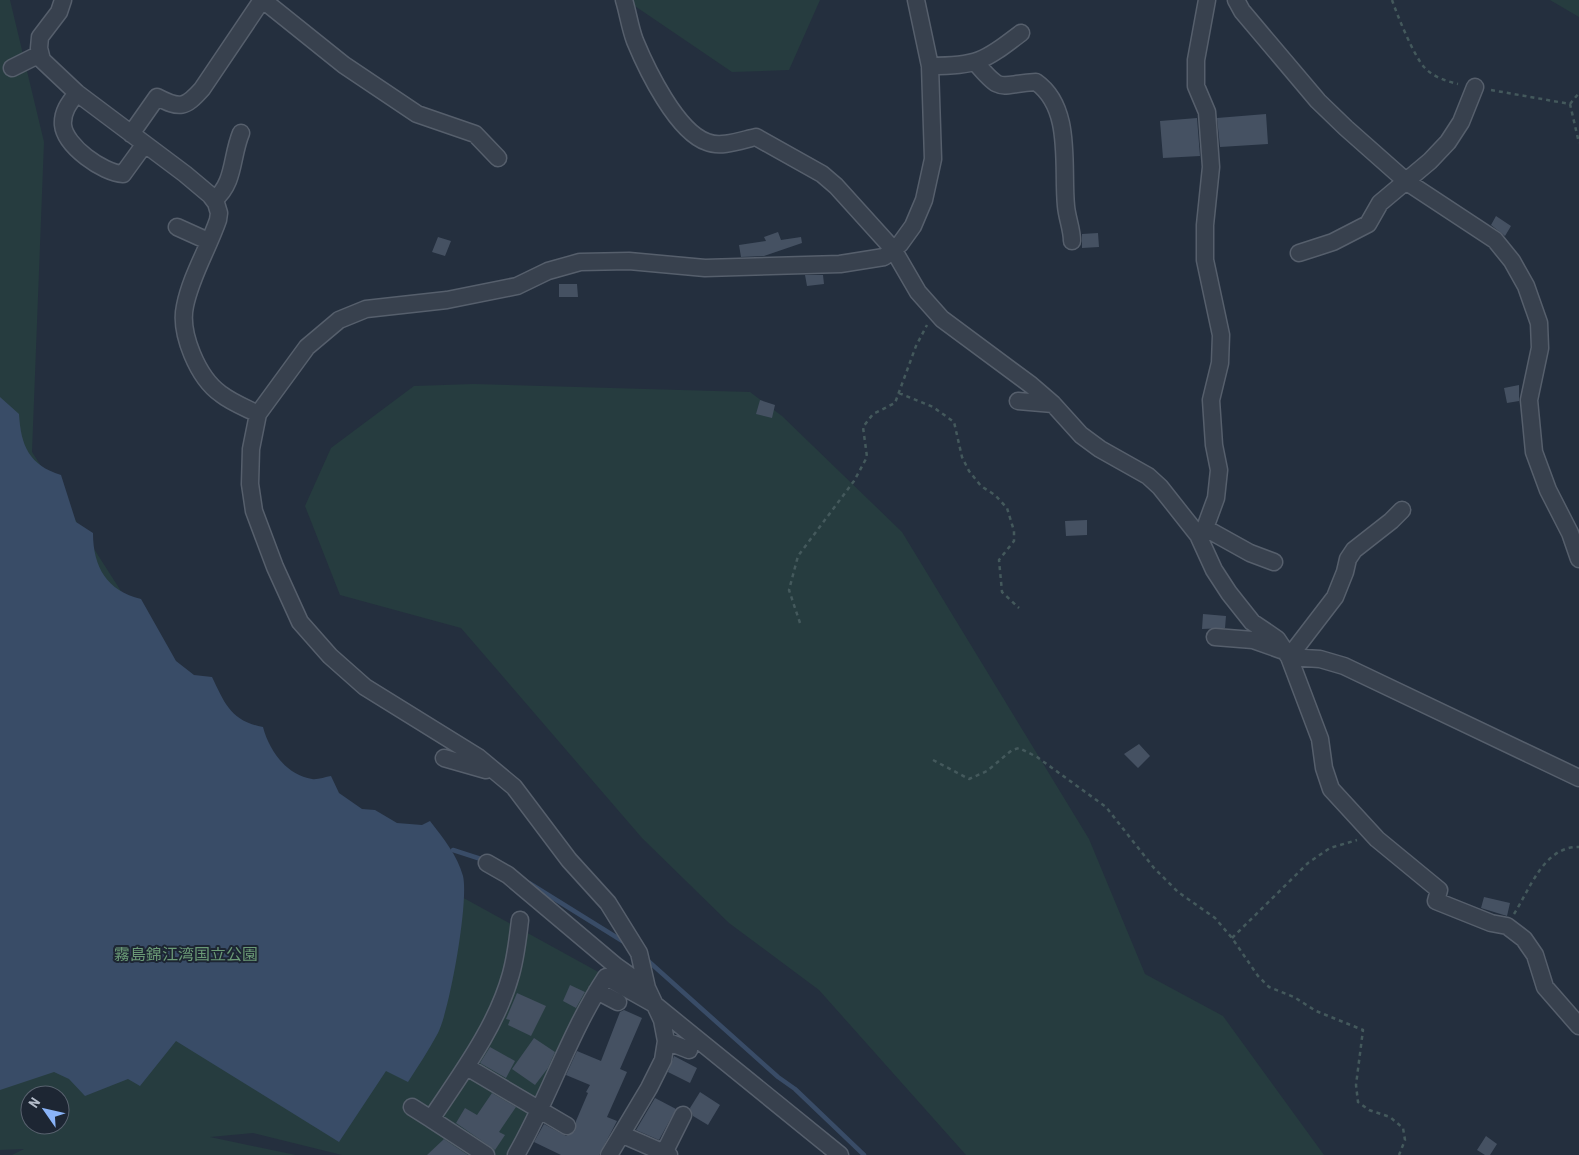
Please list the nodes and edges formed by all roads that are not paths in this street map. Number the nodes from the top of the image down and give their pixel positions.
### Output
1 (63, 0) edge
2 (263, 0) edge
3 (624, 0) edge
4 (916, 0) edge
5 (1207, 0) edge
6 (1236, 0) edge
7 (1021, 33) dead end
8 (40, 54) junction
9 (976, 63) junction
10 (930, 66) junction
11 (12, 68) dead end
12 (1475, 88) dead end
13 (77, 93) junction
14 (241, 133) dead end
15 (131, 134) junction
16 (144, 145) junction
17 (498, 158) dead end
18 (1407, 182) junction
19 (214, 200) junction
20 (177, 227) dead end
21 (208, 241) junction
22 (1072, 241) dead end
23 (893, 249) junction
24 (1299, 253) dead end
25 (1018, 401) dead end
26 (1053, 404) junction
27 (258, 414) junction
28 (1402, 510) dead end
29 (1201, 532) junction
30 (1579, 559) edge
31 (1274, 562) dead end
32 (1215, 636) dead end
33 (1287, 654) junction
34 (444, 758) dead end
35 (497, 773) junction
36 (1579, 778) edge
37 (487, 863) dead end
38 (520, 920) dead end
39 (647, 988) junction
40 (596, 991) junction
41 (618, 1002) dead end
42 (654, 1004) junction
43 (1579, 1026) edge
44 (666, 1041) junction
45 (690, 1050) dead end
46 (467, 1066) junction
47 (412, 1107) dead end
48 (540, 1110) junction
49 (682, 1116) dead end
50 (431, 1119) junction
51 (567, 1126) dead end
52 (623, 1135) junction
53 (667, 1154) edge
54 (486, 1155) edge
55 (516, 1155) edge
56 (609, 1155) edge
57 (840, 1155) edge

1 - 8 street
2 - 15 street
2 - 17 street
3 - 23 street
4 - 10 street
5 - 29 street
6 - 18 street
7 - 9 street
8 - 11 street
8 - 13 street
9 - 10 street
9 - 22 street
10 - 23 street
12 - 18 street
13 - 15 street
13 - 16 street
14 - 19 street
15 - 16 street
16 - 19 street
18 - 24 street
18 - 30 street
19 - 21 street
20 - 21 street
21 - 27 street
23 - 26 street
23 - 27 street
25 - 26 street
26 - 29 street
27 - 35 street
28 - 33 street
29 - 31 street
29 - 33 street
32 - 33 street
33 - 36 street
33 - 43 street
34 - 35 street
35 - 39 street
37 - 39 street
38 - 46 street
39 - 42 street
40 - 41 street
40 - 42 street
40 - 48 street
42 - 44 street
42 - 57 street
44 - 45 street
44 - 52 street
46 - 48 street
46 - 50 street
47 - 50 street
48 - 51 street
48 - 55 street
49 - 53 street
50 - 54 street
52 - 53 street
52 - 56 street

